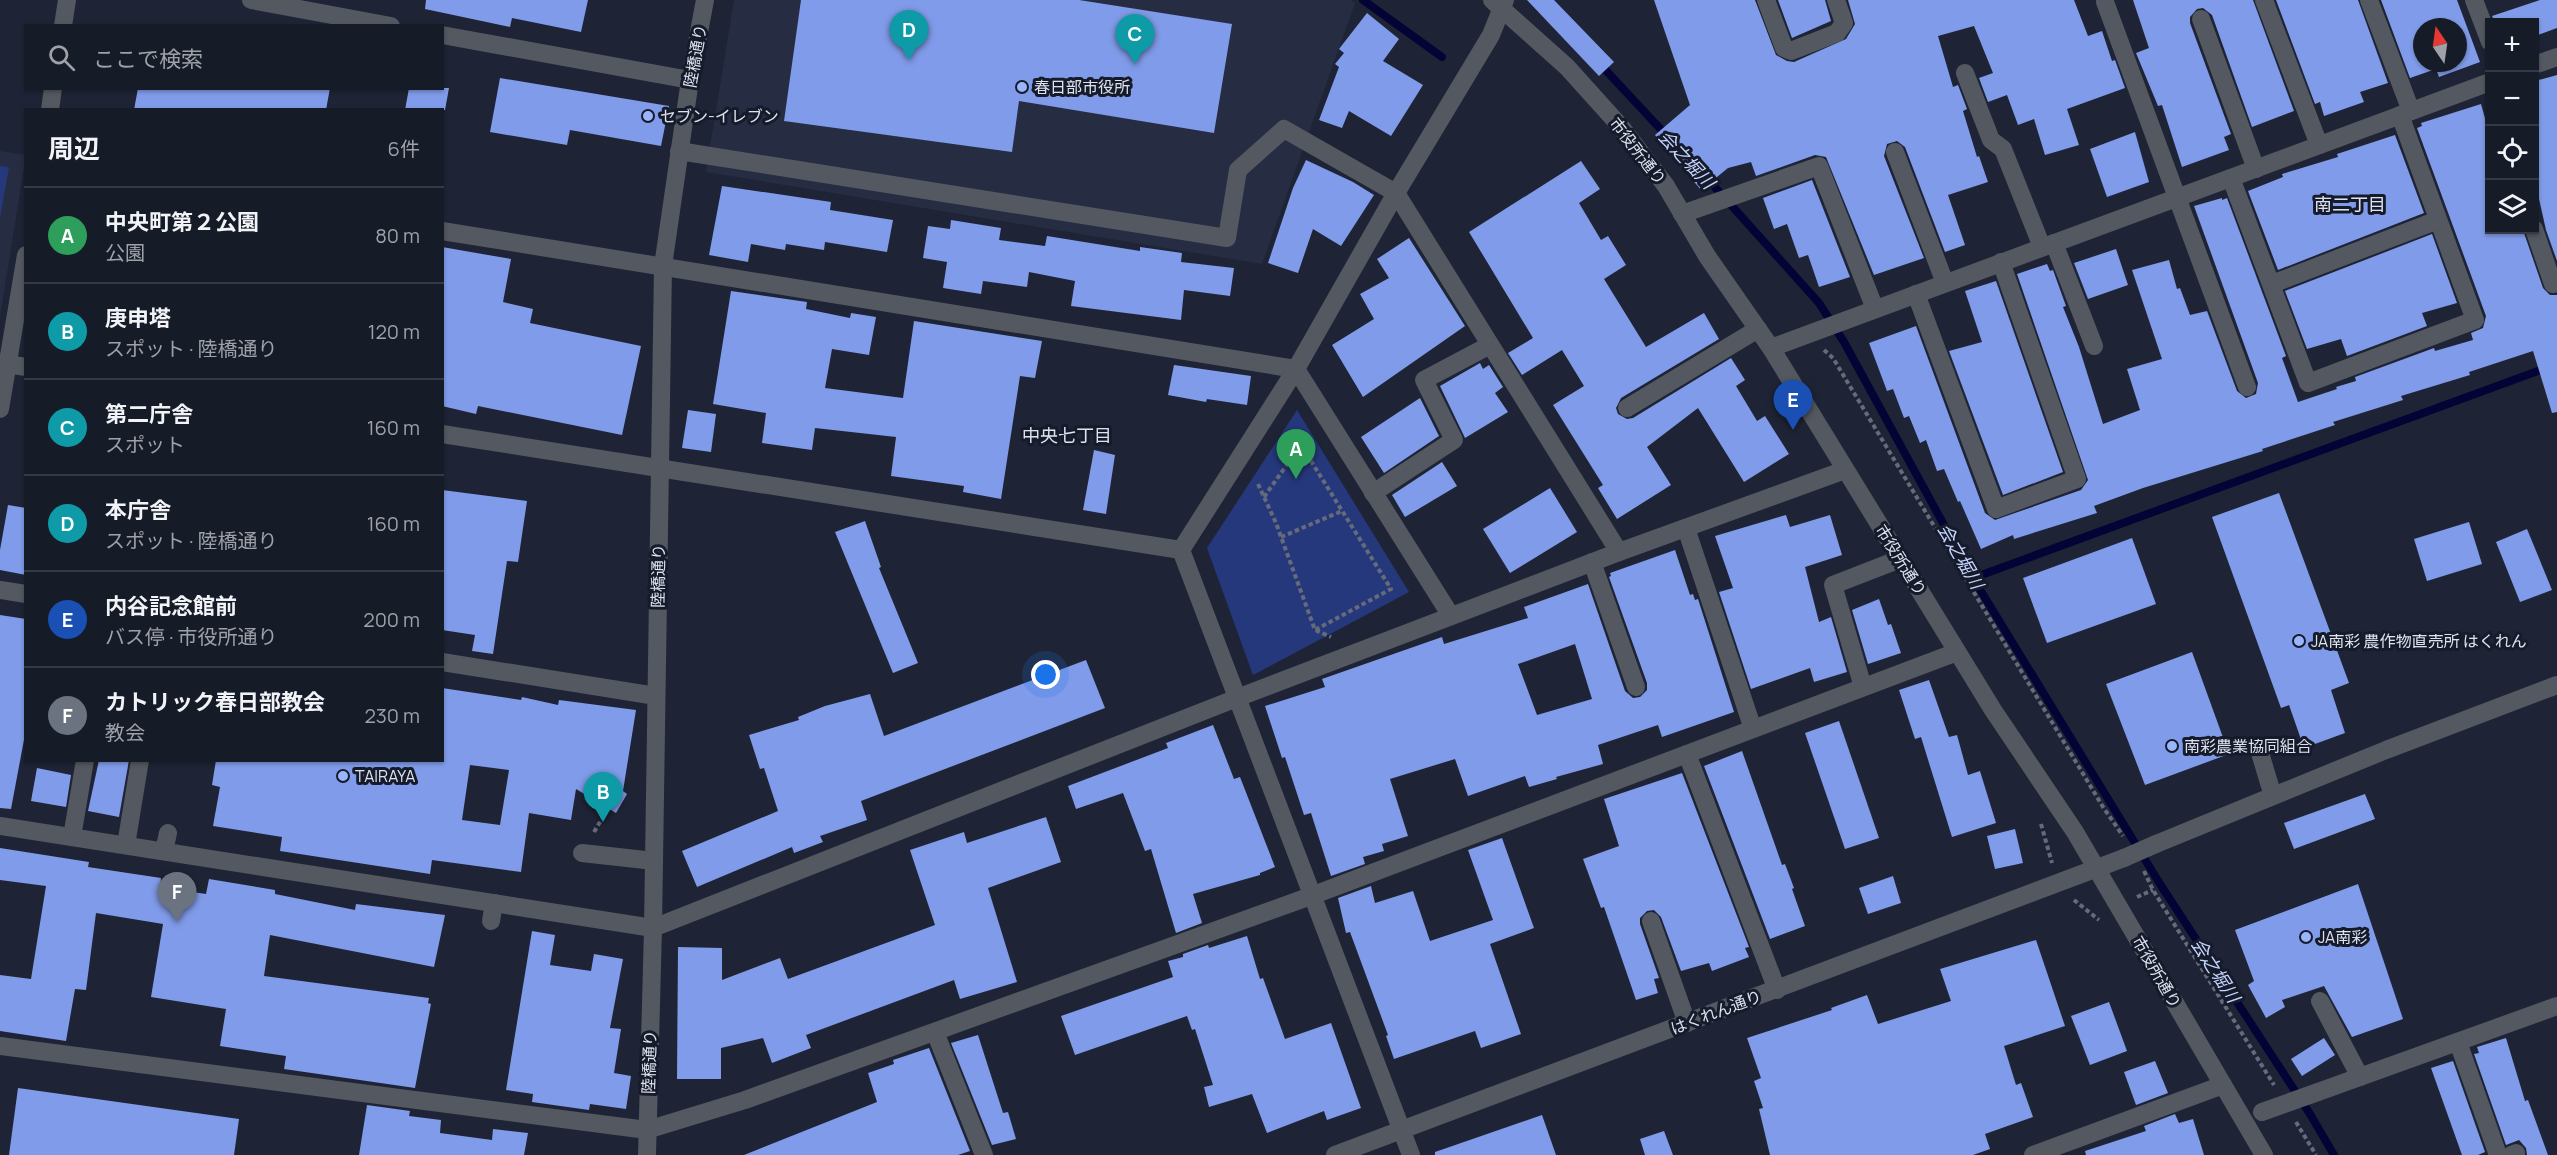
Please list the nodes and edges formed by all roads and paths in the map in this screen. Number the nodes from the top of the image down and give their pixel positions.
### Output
1 (67, 0) edge
2 (251, 0) edge
3 (705, 0) edge
4 (1766, 0) edge
5 (1836, 0) edge
6 (2264, 0) edge
7 (2369, 0) edge
8 (2474, 0) edge
9 (2105, 2) dead end
10 (1499, 3) edge
11 (2201, 19) dead end
12 (63, 24) edge
13 (380, 24) edge
14 (2485, 29) edge
15 (444, 35) edge
16 (2557, 57) edge
17 (2539, 64) edge
18 (1965, 73) dead end
19 (690, 80) junction
20 (2485, 88) edge
21 (53, 90) edge
22 (50, 108) edge
23 (2406, 113) junction
24 (2319, 145) junction
25 (679, 151) junction
26 (1895, 152) dead end
27 (2256, 169) junction
28 (2231, 178) junction
29 (1396, 193) junction
30 (2179, 197) junction
31 (1682, 214) junction
32 (2438, 220) junction
33 (444, 231) edge
34 (2537, 234) edge
35 (2048, 245) junction
36 (2001, 262) junction
37 (24, 264) edge
38 (663, 266) junction
39 (1945, 283) junction
40 (2557, 283) edge
41 (2272, 284) junction
42 (1916, 294) junction
43 (1875, 309) junction
44 (1758, 329) junction
45 (1820, 335) junction
46 (1490, 345) junction
47 (2094, 346) dead end
48 (1771, 348) junction
49 (3, 363) edge
50 (24, 367) edge
51 (1296, 369) junction
52 (2247, 387) dead end
53 (1627, 408) dead end
54 (0, 409) edge
55 (444, 434) edge
56 (659, 469) junction
57 (1845, 470) junction
58 (1258, 484) dead end
59 (1373, 493) junction
60 (1264, 497) junction
61 (1342, 511) junction
62 (1686, 528) junction
63 (1281, 537) junction
64 (1181, 550) junction
65 (1619, 552) junction
66 (1900, 559) junction
67 (1592, 562) junction
68 (0, 590) edge
69 (24, 594) edge
70 (1451, 616) junction
71 (1316, 630) junction
72 (1331, 637) dead end
73 (1957, 652) junction
74 (444, 662) edge
75 (2557, 684) edge
76 (1636, 687) dead end
77 (1863, 687) junction
78 (656, 696) junction
79 (1237, 698) junction
80 (1753, 729) junction
81 (2259, 753) dead end
82 (1687, 754) junction
83 (85, 762) edge
84 (140, 762) edge
85 (2273, 796) junction
86 (0, 826) edge
87 (168, 833) dead end
88 (2043, 836) dead end
89 (72, 837) junction
90 (126, 845) junction
91 (2125, 849) junction
92 (164, 851) junction
93 (582, 853) dead end
94 (654, 861) junction
95 (2052, 863) dead end
96 (2097, 870) junction
97 (2148, 877) dead end
98 (2153, 890) junction
99 (1311, 896) junction
100 (2140, 896) dead end
101 (2074, 901) dead end
102 (2088, 911) dead end
103 (1651, 921) dead end
104 (653, 928) junction
105 (1777, 990) junction
106 (2320, 1001) dead end
107 (2557, 1006) edge
108 (1687, 1023) junction
109 (934, 1032) junction
110 (2458, 1042) junction
111 (0, 1046) edge
112 (2360, 1077) junction
113 (2223, 1085) junction
114 (2279, 1094) dead end
115 (2291, 1115) dead end
116 (2243, 1119) junction
117 (647, 1130) junction
118 (1401, 1131) junction
119 (2508, 1154) edge
120 (647, 1155) edge
121 (984, 1155) edge
122 (1335, 1155) edge
123 (1411, 1155) edge
124 (2032, 1155) edge
125 (2264, 1155) edge
126 (2316, 1155) edge

1 - 12 street
2 - 13 street
3 - 19 street, 陸橋通り
4 - 5 street
6 - 24 street
7 - 23 street
8 - 14 street
9 - 30 street
10 - 29 street
10 - 31 street, 市役所通り
11 - 27 street
15 - 19 street
16 - 17 street
18 - 35 street
19 - 25 street, 陸橋通り
20 - 23 street
21 - 22 street
23 - 24 street
23 - 32 street
24 - 27 street
25 - 29 street
25 - 38 street, 陸橋通り
26 - 39 street
27 - 28 street
28 - 30 street
28 - 41 street
29 - 46 street
29 - 51 street
30 - 35 street
30 - 52 street
31 - 43 street
31 - 44 street, 市役所通り
32 - 41 street
32 - 41 street
33 - 38 street
34 - 40 street
35 - 36 street
35 - 47 street
36 - 39 street
36 - 42 street
37 - 49 street
38 - 51 street
38 - 56 street, 陸橋通り
39 - 42 street
42 - 43 street
43 - 45 street
44 - 48 street, 市役所通り
44 - 53 street
45 - 48 street
45 - 91 path
46 - 59 street
46 - 65 street
48 - 57 street, 市役所通り
49 - 50 street
49 - 54 street
51 - 59 street
51 - 64 street
55 - 56 street
56 - 64 street
56 - 78 street, 陸橋通り
57 - 62 street
57 - 66 street, 市役所通り
58 - 60 path
59 - 70 street
60 - 61 path
60 - 63 path
61 - 63 path
61 - 71 path
62 - 65 street
62 - 80 street
63 - 71 path
64 - 79 street
65 - 67 street
66 - 73 street, 市役所通り
66 - 77 street
67 - 70 street
67 - 76 street
68 - 69 street
70 - 79 street
71 - 72 path
73 - 77 street
73 - 96 street, 市役所通り
74 - 78 street
75 - 85 street, はくれん通り
77 - 80 street
78 - 94 street, 陸橋通り
79 - 99 street
79 - 104 street
80 - 82 street
81 - 85 street
82 - 99 street
82 - 105 street
83 - 89 street
84 - 90 street
85 - 91 street, はくれん通り, bridge
86 - 89 street
87 - 92 street
88 - 95 path
89 - 90 street
90 - 92 street
91 - 96 street, はくれん通り
92 - 104 street
93 - 94 street
94 - 104 street, 陸橋通り
96 - 105 street, はくれん通り
96 - 113 street, 市役所通り
97 - 98 path
98 - 100 path
98 - 114 path
99 - 109 street
99 - 118 street
101 - 102 path
103 - 108 street
104 - 117 street, 陸橋通り
105 - 108 street, はくれん通り
106 - 112 street
107 - 110 street
108 - 118 street, はくれん通り
109 - 117 street
109 - 121 street
110 - 112 street
110 - 119 street
111 - 117 street
112 - 116 street, bridge
113 - 116 street, 市役所通り
113 - 124 street
115 - 126 path
116 - 125 street, 市役所通り
117 - 120 street, 陸橋通り
118 - 122 street, はくれん通り
118 - 123 street

